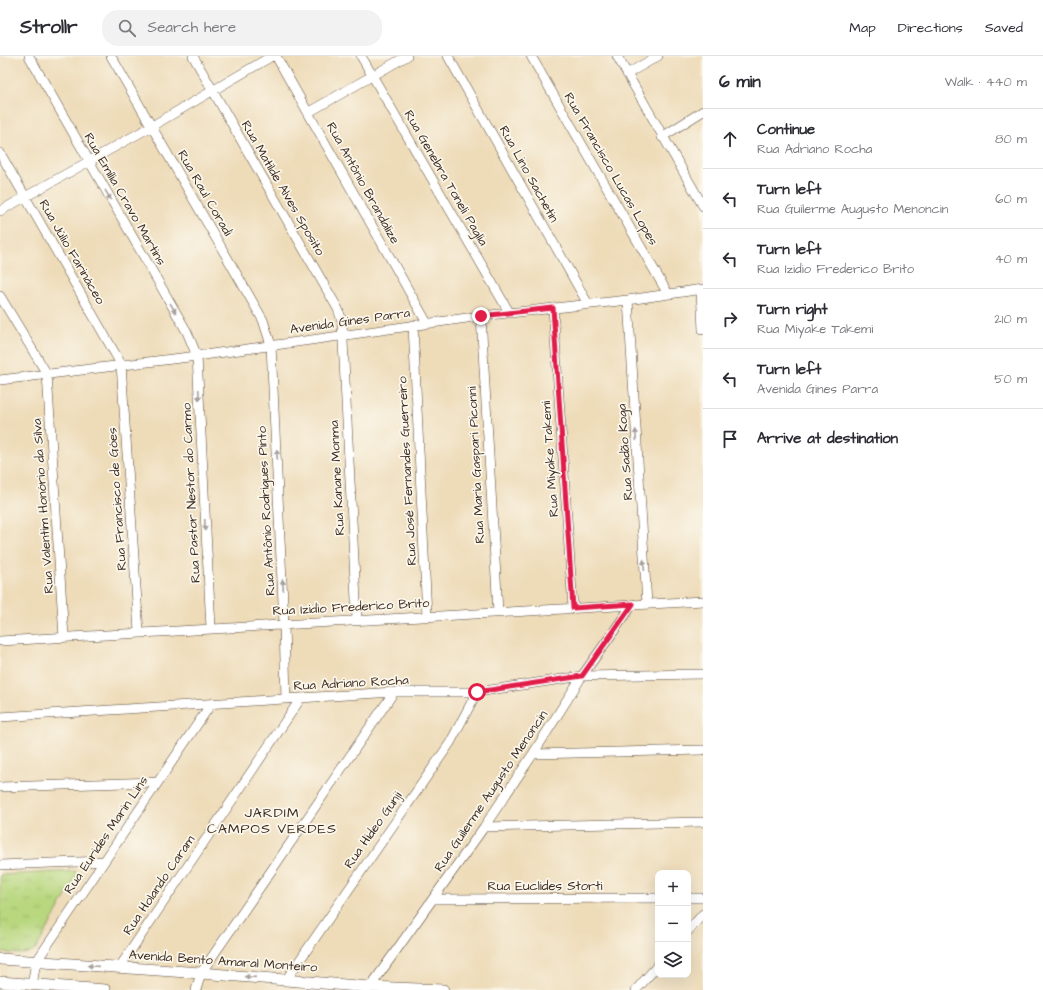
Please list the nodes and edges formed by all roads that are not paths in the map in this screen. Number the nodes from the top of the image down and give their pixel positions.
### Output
1 (29, 56) edge
2 (111, 56) edge
3 (193, 56) edge
4 (272, 56) edge
5 (276, 56) edge
6 (361, 56) edge
7 (407, 56) edge
8 (448, 56) edge
9 (531, 56) edge
10 (617, 56) edge
11 (658, 56) edge
12 (627, 74) junction
13 (372, 76) junction
14 (213, 92) junction
15 (703, 111) edge
16 (309, 112) junction
17 (152, 126) junction
18 (662, 137) junction
19 (0, 153) edge
20 (89, 161) junction
21 (25, 196) junction
22 (702, 200) edge
23 (0, 211) edge
24 (702, 290) edge
25 (668, 294) junction
26 (0, 296) edge
27 (628, 300) junction
28 (588, 304) junction
29 (553, 308) junction
30 (509, 312) junction
31 (481, 316) junction
32 (427, 323) junction
33 (413, 325) junction
34 (703, 330) edge
35 (343, 336) junction
36 (271, 346) junction
37 (197, 356) junction
38 (121, 364) junction
39 (47, 374) junction
40 (0, 380) edge
41 (703, 601) edge
42 (633, 604) junction
43 (647, 604) junction
44 (573, 608) junction
45 (498, 612) junction
46 (427, 616) junction
47 (356, 620) junction
48 (284, 624) junction
49 (211, 628) junction
50 (139, 632) junction
51 (64, 637) junction
52 (0, 641) edge
53 (703, 674) edge
54 (582, 676) junction
55 (394, 692) junction
56 (477, 692) junction
57 (301, 698) junction
58 (286, 699) junction
59 (211, 704) junction
60 (0, 718) edge
61 (703, 750) edge
62 (533, 754) junction
63 (157, 782) junction
64 (0, 787) edge
65 (703, 822) edge
66 (484, 827) junction
67 (104, 861) junction
68 (0, 865) edge
69 (655, 898) edge
70 (691, 898) edge
71 (703, 898) edge
72 (433, 899) junction
73 (703, 914) edge
74 (691, 928) edge
75 (0, 959) edge
76 (36, 962) junction
77 (118, 968) junction
78 (655, 968) edge
79 (201, 973) junction
80 (286, 980) junction
81 (0, 982) edge
82 (32, 984) junction
83 (369, 989) edge
84 (105, 990) edge
85 (196, 990) edge
86 (443, 990) edge
87 (636, 990) edge

1 - 20 street, Rua Emília Cravo Martins
2 - 17 street, Rua Raul Coradi
3 - 14 street, Rua Matilde Alves Sposito
4 - 14 street
5 - 16 street, Rua Antônio Brandalize
6 - 13 street, Rua Genebra Toneli Paglia
7 - 13 street
8 - 28 street, Rua Lino Sachetin
9 - 25 street, Rua Francisco Lucas Lopes
10 - 12 street
11 - 12 street
12 - 18 street
13 - 16 street
13 - 30 street, Rua Genebra Toneli Paglia
14 - 17 street
14 - 35 street, Rua Matilde Alves Sposito
15 - 18 street
16 - 32 street, Rua Antônio Brandalize
17 - 20 street
17 - 36 street, Rua Raul Coradi
18 - 22 street
19 - 21 street, Rua Júlio Farináceo
20 - 21 street
20 -> 37 street, Rua Emília Cravo Martins
21 - 23 street
21 - 38 street, Rua Júlio Farináceo
24 - 25 street, Avenida Gines Parra
24 - 34 street
25 - 27 street, Avenida Gines Parra
26 - 39 street
27 - 28 street, Avenida Gines Parra
43 -> 27 street, Rua Sadão Koga
28 - 29 street, Avenida Gines Parra
29 - 30 street, Avenida Gines Parra
29 - 44 street, Rua Miyake Takemi
30 - 31 street, Avenida Gines Parra
31 - 32 street, Avenida Gines Parra
31 - 45 street, Rua Maria Gaspari Piconni
32 - 33 street, Avenida Gines Parra
33 - 35 street, Avenida Gines Parra
33 - 46 street, Rua José Fernandes Guerreiro
35 - 36 street, Avenida Gines Parra
35 - 47 street, Rua Kanane Monma
36 - 37 street, Avenida Gines Parra
48 -> 36 street, Rua Antônio Rodrigues Pinto
37 - 38 street, Avenida Gines Parra
37 -> 49 street, Rua Pastor Nestor do Carmo
38 - 39 street, Avenida Gines Parra
38 - 50 street, Rua Francisco de Góes
39 - 40 street, Avenida Gines Parra
39 - 51 street, Rua Valentim Honório da Silva
41 - 43 street, Rua Izidio Frederico Brito
42 - 43 street, Rua Izidio Frederico Brito
42 - 44 street, Rua Izidio Frederico Brito
42 - 54 street, Rua Guilerme Augusto Menoncin
44 - 45 street, Rua Izidio Frederico Brito
45 - 46 street, Rua Izidio Frederico Brito
46 - 47 street, Rua Izidio Frederico Brito
47 - 48 street, Rua Izidio Frederico Brito
48 - 49 street, Rua Izidio Frederico Brito
48 - 58 street, Rua Antônio Rodrigues Pinto
49 - 50 street, Rua Izidio Frederico Brito
50 - 51 street, Rua Izidio Frederico Brito
51 - 52 street, Rua Izidio Frederico Brito
53 - 54 street, Rua Adriano Rocha
54 - 56 street, Rua Adriano Rocha
54 - 62 street, Rua Guilerme Augusto Menoncin
55 - 56 street, Rua Adriano Rocha
55 - 57 street, Rua Adriano Rocha
55 - 79 street
56 - 80 street, Rua Hideo Gunji
57 - 58 street, Rua Adriano Rocha
57 - 77 street, Rua Holando Caram
58 - 59 street, Rua Adriano Rocha
59 - 60 street, Rua Adriano Rocha
59 - 63 street, Rua Eurides Marin Lins
61 - 62 street
62 - 66 street, Rua Guilerme Augusto Menoncin
63 - 64 street
63 - 67 street, Rua Eurides Marin Lins
65 - 66 street
66 - 72 street, Rua Guilerme Augusto Menoncin
67 - 68 street
67 - 76 street, Rua Eurides Marin Lins
69 - 72 street, Rua Euclides Storti
70 - 71 street
72 - 83 street, Rua Guilerme Augusto Menoncin
73 - 74 street
75 - 76 street, Avenida Bento Amaral Monteiro
77 -> 76 street, Avenida Bento Amaral Monteiro
76 - 82 street, Rua Eurides Marin Lins
77 - 79 street, Avenida Bento Amaral Monteiro
78 - 87 street
80 -> 79 street, Avenida Bento Amaral Monteiro
79 - 85 street
80 - 83 street, Avenida Bento Amaral Monteiro
81 - 82 street
82 - 84 street
83 - 86 street, Avenida Bento Amaral Monteiro

